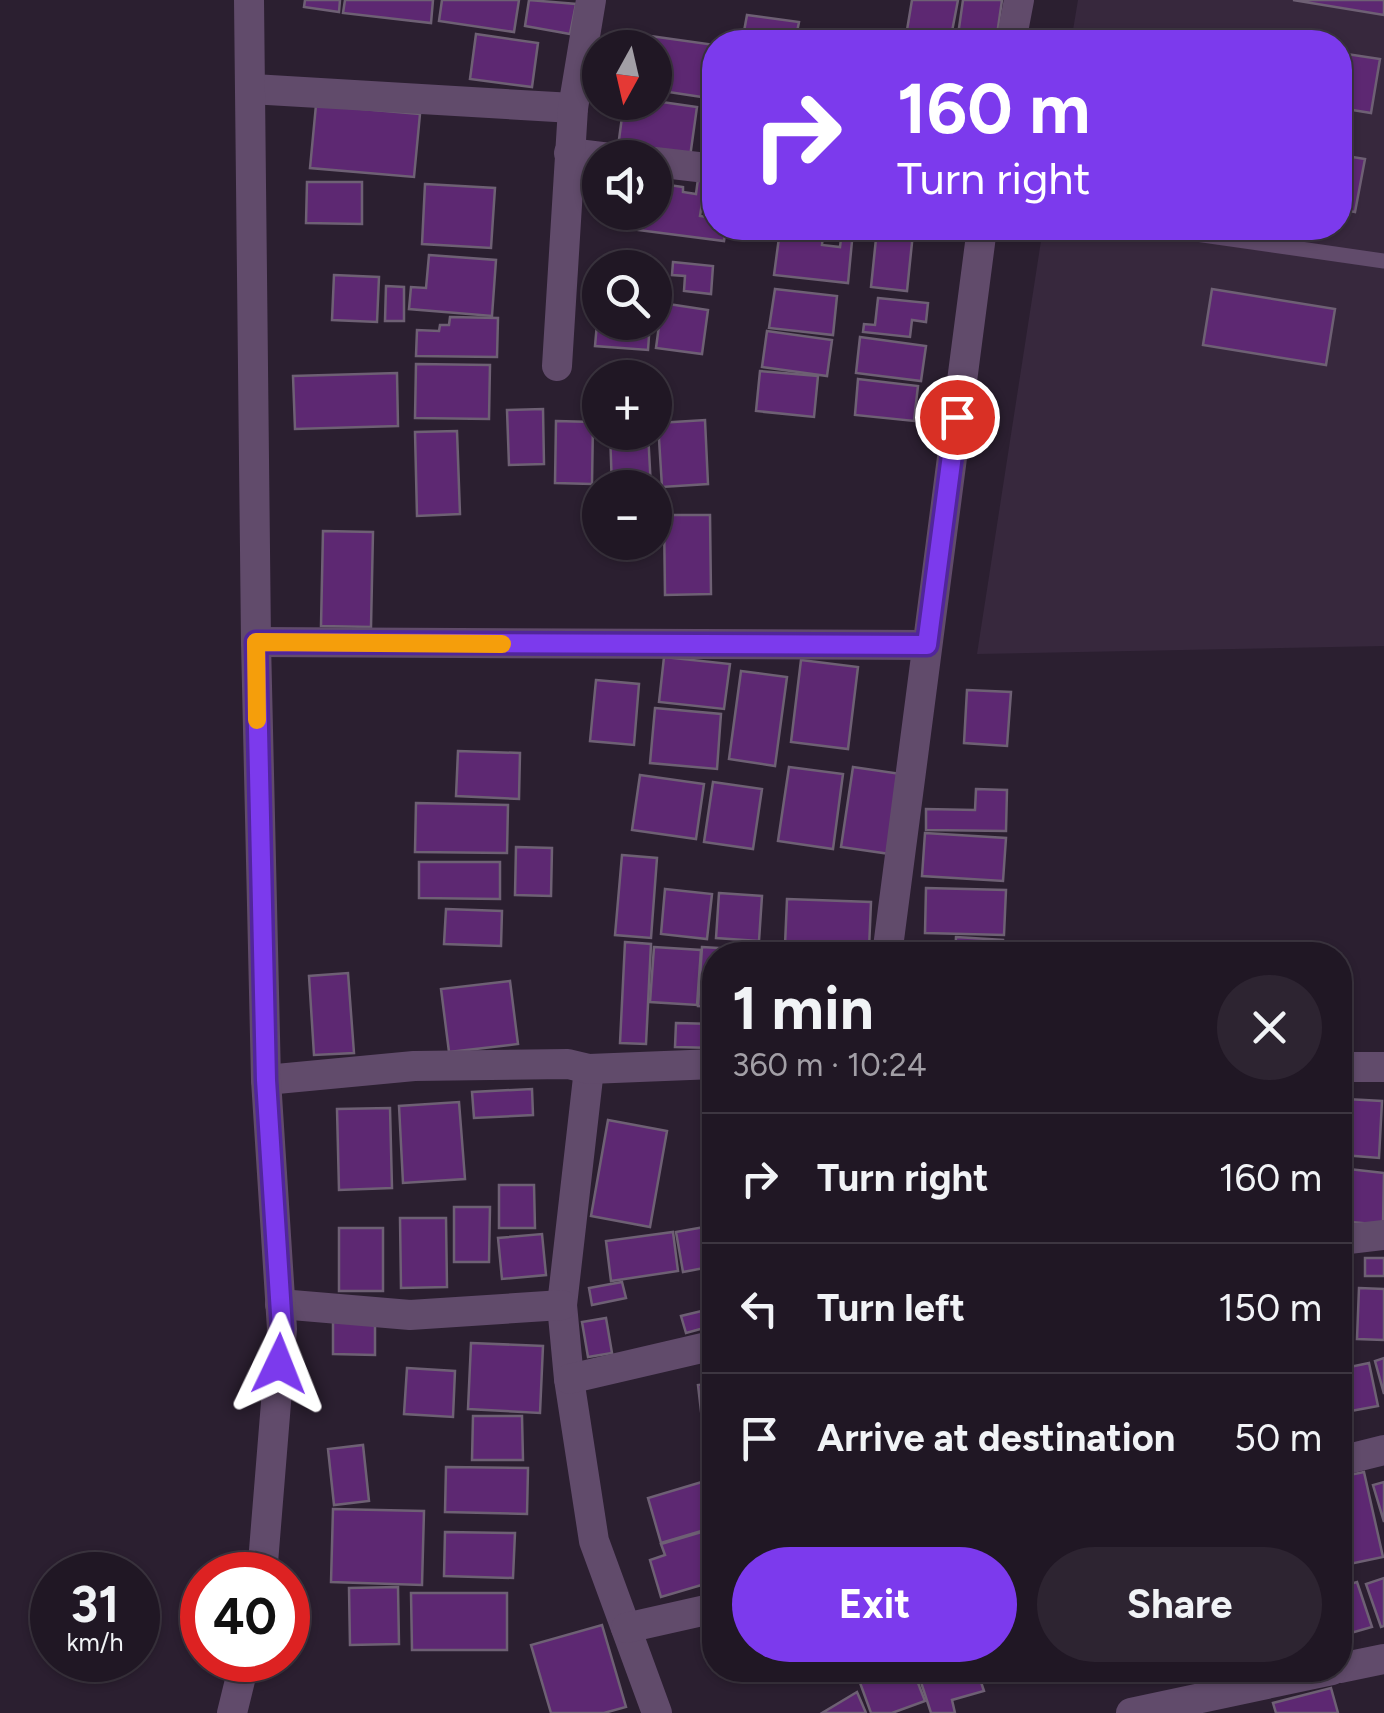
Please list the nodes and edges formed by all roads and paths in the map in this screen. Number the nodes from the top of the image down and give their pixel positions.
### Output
1 (249, 0) edge
2 (591, 0) edge
3 (1018, 0) edge
4 (1014, 30) edge
5 (252, 90) junction
6 (573, 108) junction
7 (570, 153) junction
8 (582, 154) edge
9 (672, 164) edge
10 (702, 167) edge
11 (980, 240) edge
12 (1235, 240) edge
13 (1384, 262) edge
14 (557, 366) dead end
15 (256, 642) junction
16 (927, 645) junction
17 (889, 942) edge
18 (702, 1065) edge
19 (1352, 1066) edge
20 (1384, 1067) edge
21 (588, 1069) junction
22 (266, 1080) junction
23 (1384, 1235) edge
24 (1352, 1239) edge
25 (280, 1304) junction
26 (562, 1305) junction
27 (702, 1348) edge
28 (569, 1379) junction
29 (1384, 1450) edge
30 (1352, 1458) edge
31 (264, 1552) edge
32 (702, 1611) edge
33 (626, 1628) junction
34 (1384, 1659) edge
35 (1352, 1666) edge
36 (239, 1682) edge
37 (1276, 1682) edge
38 (232, 1713) edge
39 (658, 1713) edge
40 (1131, 1713) edge

1 - 5 street
2 - 6 street
3 - 4 street
5 - 6 street
5 - 15 street
6 - 7 street
7 - 8 street
7 - 14 street
9 - 10 street
11 - 16 street
12 - 13 lane
15 - 16 street
15 - 22 street
16 - 17 street
18 - 21 street
19 - 20 street
21 - 22 street
21 - 26 street
22 - 25 street
23 - 24 street
25 - 26 street
25 - 31 street
26 - 28 street
27 - 28 street
28 - 33 street
29 - 30 street
32 - 33 street
33 - 39 street
34 - 35 street
36 - 38 street
37 - 40 street

